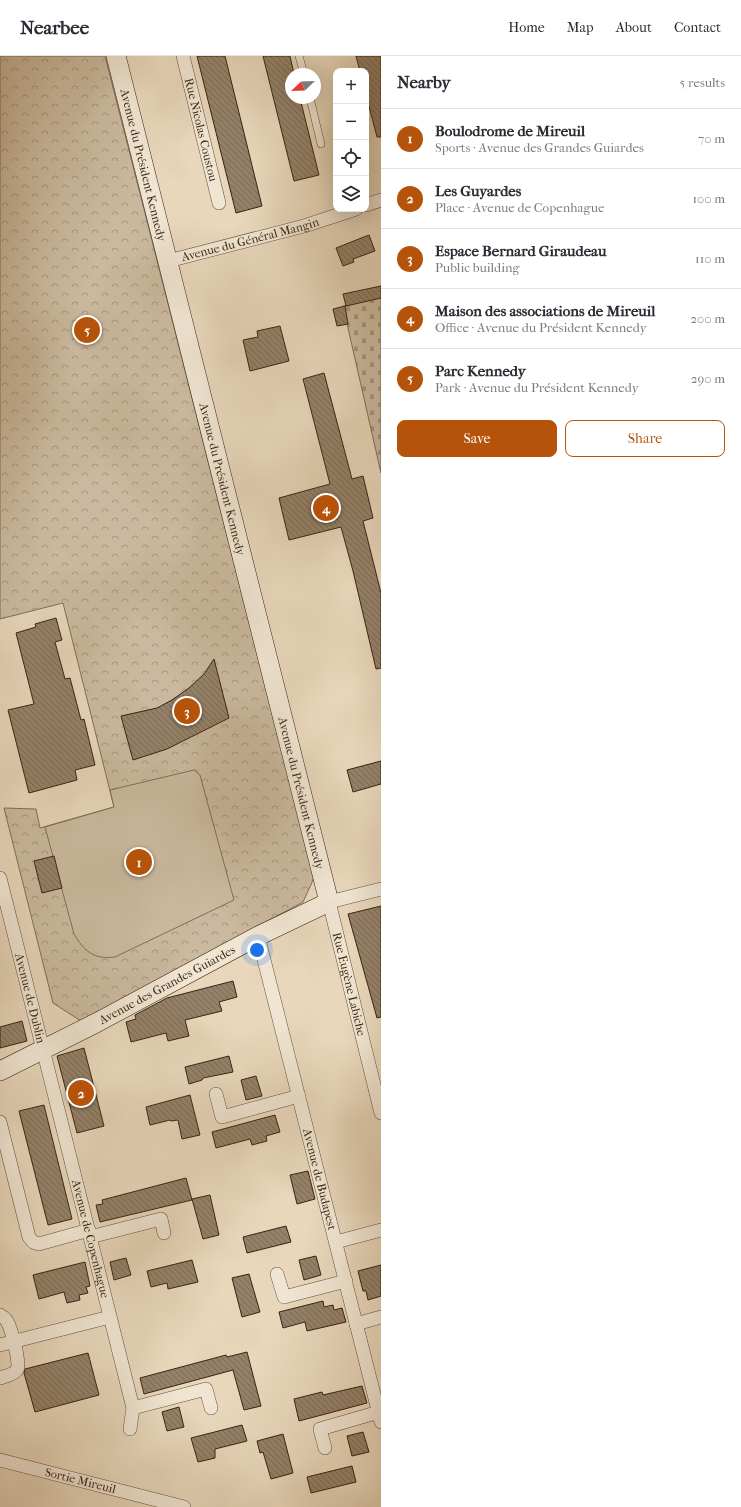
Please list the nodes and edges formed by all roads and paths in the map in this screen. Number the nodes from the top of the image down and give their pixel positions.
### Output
1 (116, 56) edge
2 (183, 56) edge
3 (299, 56) edge
4 (302, 68) edge
5 (311, 104) edge
6 (321, 144) dead end
7 (381, 200) edge
8 (219, 203) dead end
9 (369, 205) edge
10 (347, 212) edge
11 (168, 261) junction
12 (0, 878) edge
13 (381, 889) edge
14 (329, 902) junction
15 (258, 936) junction
16 (43, 1049) junction
17 (0, 1071) edge
18 (216, 1094) dead end
19 (299, 1096) junction
20 (381, 1113) edge
21 (0, 1122) edge
22 (4, 1159) edge
23 (381, 1230) edge
24 (164, 1233) dead end
25 (90, 1234) junction
26 (336, 1242) junction
27 (277, 1274) dead end
28 (346, 1282) junction
29 (0, 1315) edge
30 (110, 1316) junction
31 (381, 1318) edge
32 (356, 1324) junction
33 (14, 1342) junction
34 (0, 1345) edge
35 (0, 1378) edge
36 (133, 1408) junction
37 (211, 1408) dead end
38 (380, 1417) edge
39 (130, 1429) dead end
40 (325, 1448) dead end
41 (0, 1460) edge
42 (184, 1507) edge

1 - 11 street, Avenue du Président Kennedy
2 - 8 street, Rue Nicolas Coustou
3 - 4 lane
5 - 6 lane
7 - 9 street
10 - 11 street, Avenue du Général Mangin
11 - 14 street, Avenue du Président Kennedy
12 - 16 street, Avenue de Dublin
13 - 14 street, Avenue des Grandes Guiardes
14 - 15 street, Avenue des Grandes Guiardes
14 - 20 street, Rue Eugène Labiche
15 - 16 street, Avenue des Grandes Guiardes
15 - 19 street, Avenue de Budapest
16 - 17 street, Avenue des Grandes Guiardes
16 - 25 street, Avenue de Copenhague
18 - 19 street
19 - 26 street, Avenue de Budapest
21 - 22 street
22 - 25 street
23 - 26 street
24 - 25 street
25 - 30 street, Avenue de Copenhague
26 - 28 street, Avenue de Budapest
27 - 28 street
28 - 32 street, Avenue de Budapest
29 - 33 street
30 - 33 street
30 - 36 street, Avenue de Copenhague
31 - 32 street
32 - 38 street, Avenue de Budapest
33 - 34 street
33 - 35 street
36 - 37 street
36 - 39 street, Avenue de Copenhague
38 - 40 street
41 - 42 street, Sortie Mireuil

